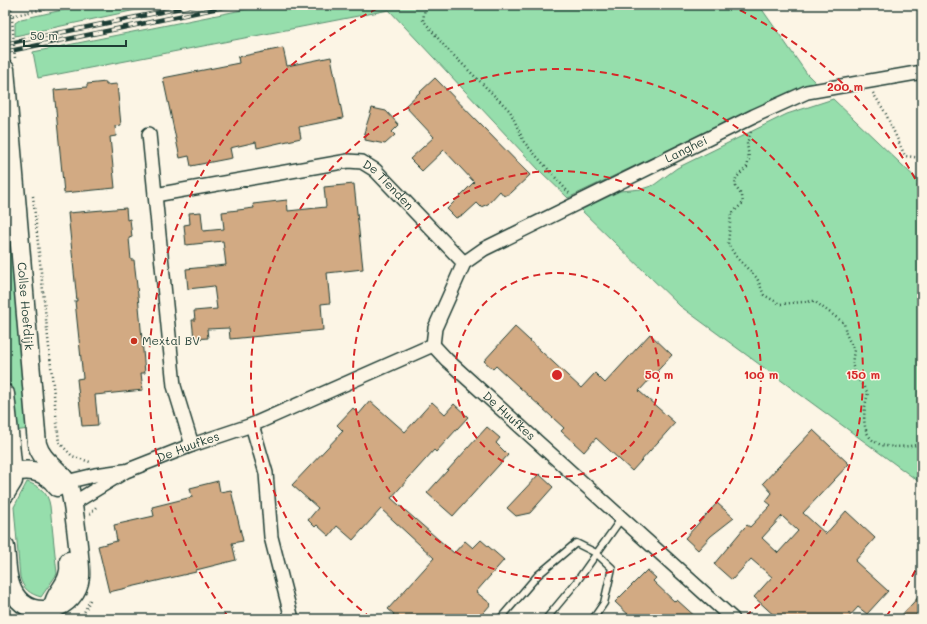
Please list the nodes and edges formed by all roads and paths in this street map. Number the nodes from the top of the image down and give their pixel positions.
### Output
1 (65, 5) edge
2 (433, 5) edge
3 (5, 17) edge
4 (5, 69) edge
5 (922, 72) edge
6 (871, 90) dead end
7 (751, 129) dead end
8 (149, 134) dead end
9 (922, 158) edge
10 (155, 195) junction
11 (577, 203) junction
12 (464, 263) junction
13 (433, 345) junction
14 (5, 394) edge
15 (252, 425) junction
16 (59, 442) dead end
17 (922, 444) edge
18 (192, 445) junction
19 (89, 462) dead end
20 (126, 471) junction
21 (9, 475) edge
22 (61, 483) junction
23 (5, 494) edge
24 (72, 504) junction
25 (621, 519) junction
26 (5, 547) edge
27 (596, 553) junction
28 (8, 597) edge
29 (58, 613) edge
30 (24, 618) edge
31 (292, 619) edge
32 (500, 619) edge
33 (546, 619) edge
34 (593, 619) edge
35 (733, 619) edge

1 - 3 path
2 - 11 path
4 - 22 main road, Collse Hoefdijk
5 - 11 street, Langhei
6 - 9 path
7 - 17 path
8 - 10 street
10 - 12 street, De Tienden
10 - 18 street
11 - 12 street, Langhei
12 - 13 street
13 - 15 street, De Huufkes
13 - 25 street, De Huufkes
14 - 21 main road
15 - 18 street, De Huufkes
15 - 31 street
16 - 19 path
18 - 20 street, De Huufkes
20 - 22 street, De Huufkes
20 - 24 street, De Huufkes
21 - 22 main road
21 - 23 main road
22 - 24 main road
22 - 29 main road
24 - 29 main road
25 - 27 lane
25 - 35 street, De Huufkes
26 - 28 main road
27 - 32 lane
27 - 33 lane
27 - 34 lane
28 - 29 main road
28 - 30 main road

